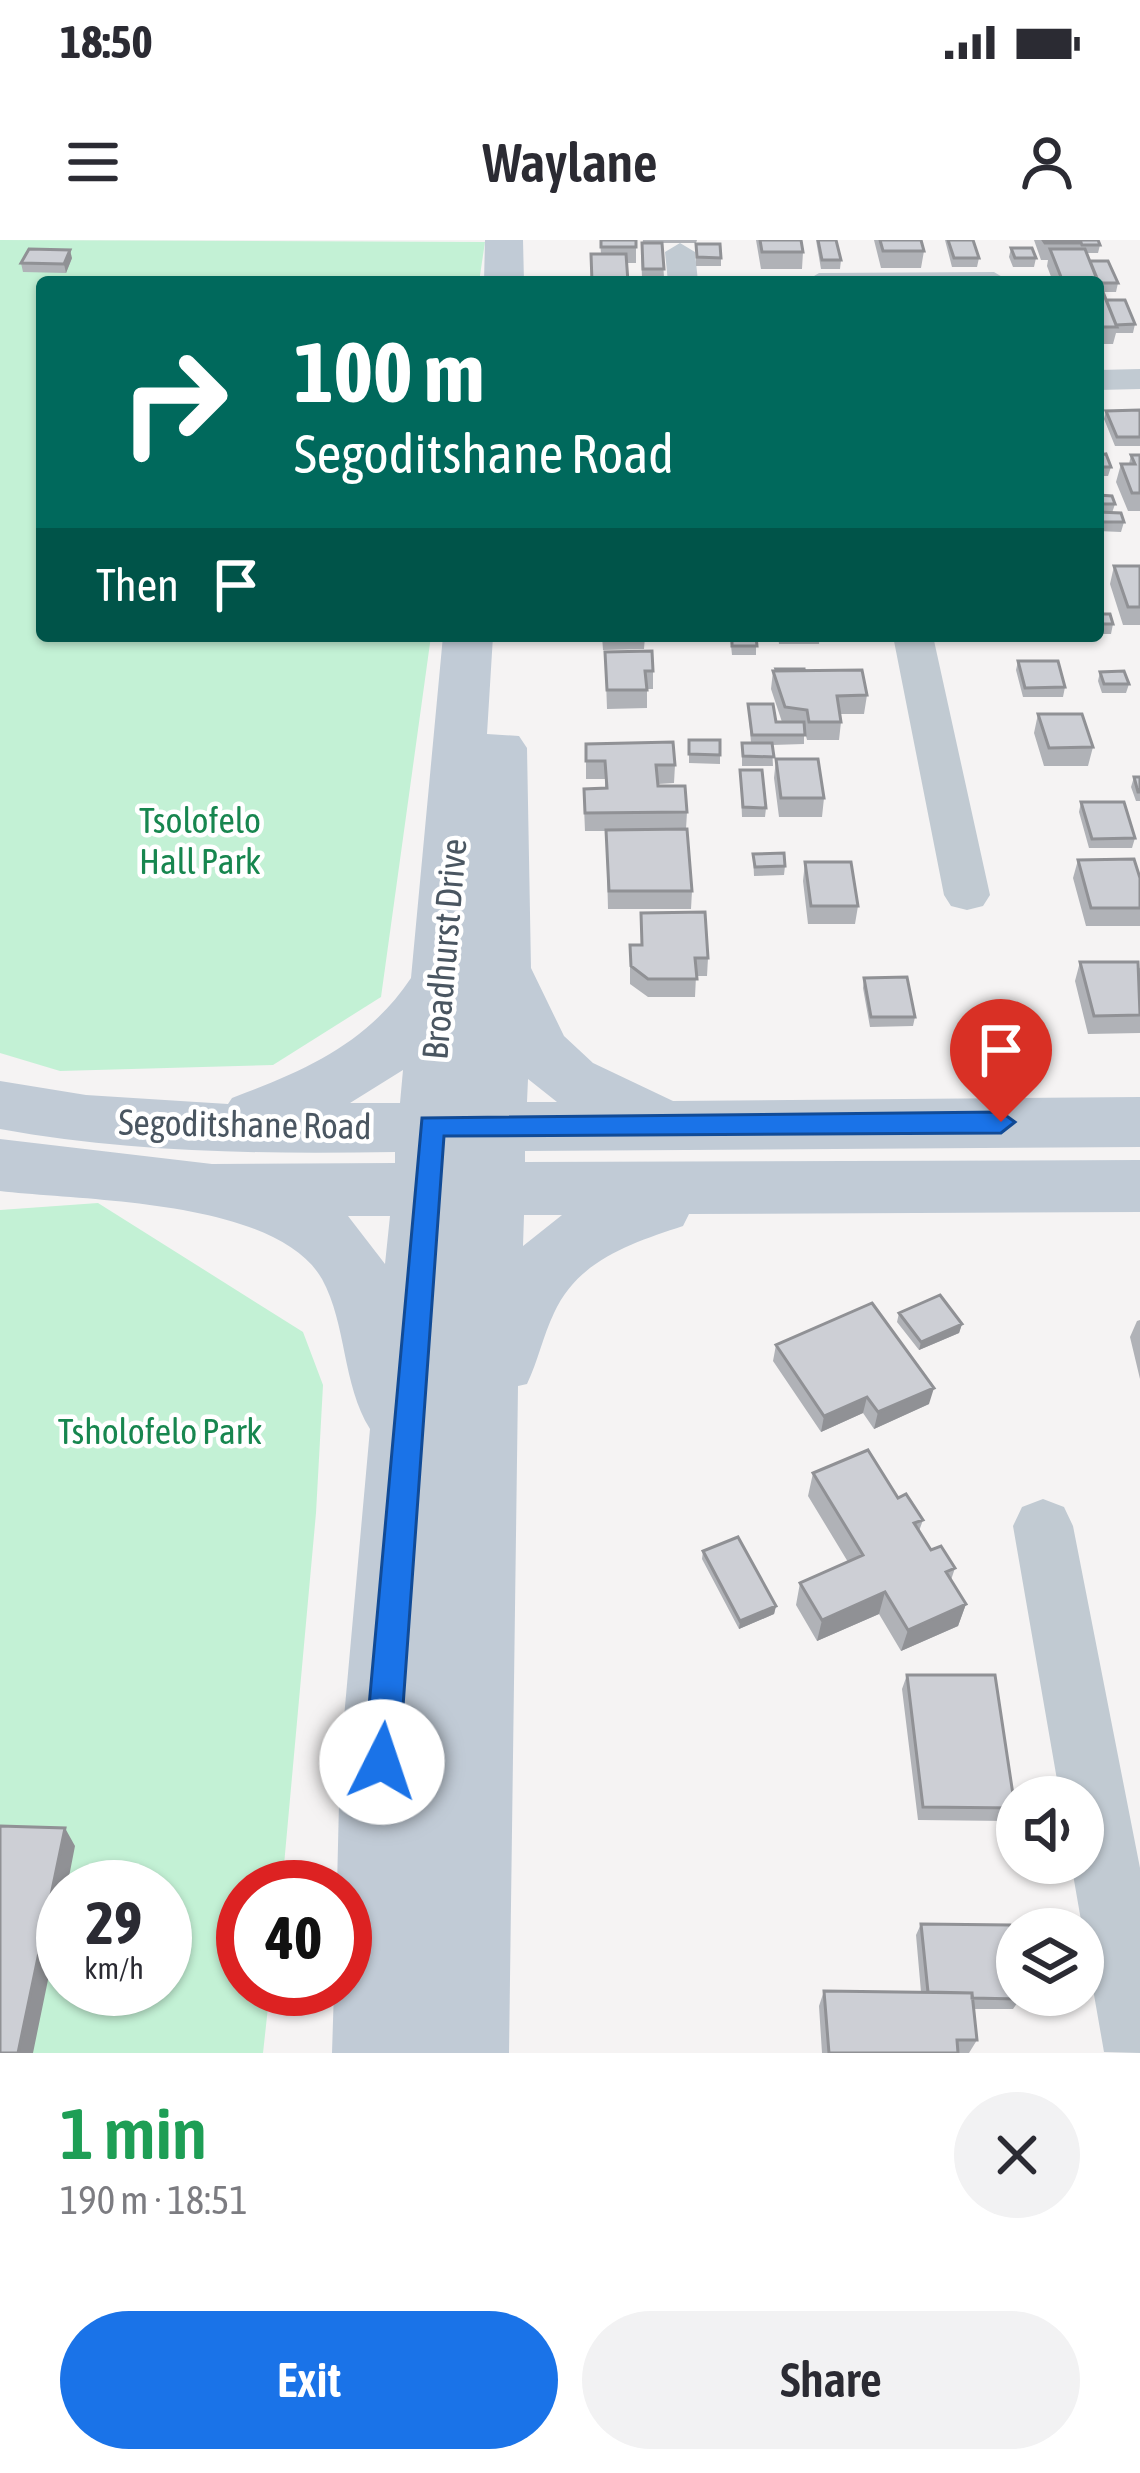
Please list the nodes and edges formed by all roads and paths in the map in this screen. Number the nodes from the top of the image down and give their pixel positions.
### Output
1 (504, 240) edge
2 (984, 248) dead end
3 (504, 276) edge
4 (992, 276) edge
5 (1140, 379) edge
6 (1104, 380) edge
7 (468, 642) edge
8 (500, 642) edge
9 (914, 642) edge
10 (967, 895) dead end
11 (473, 969) junction
12 (0, 1105) edge
13 (1140, 1122) edge
14 (678, 1123) junction
15 (461, 1157) junction
16 (215, 1160) junction
17 (0, 1165) edge
18 (1140, 1186) edge
19 (726, 1189) junction
20 (405, 1438) junction
21 (479, 1444) junction
22 (1042, 1526) dead end
23 (1140, 2052) edge
24 (379, 2053) edge
25 (462, 2053) edge

1 - 3 main road
2 - 4 street
5 - 6 street
7 - 11 main road, Broadhurst Drive
8 - 11 main road, Broadhurst Drive
9 - 10 street
11 - 14 main road
11 - 15 main road, Broadhurst Drive
11 - 16 main road
12 - 16 main road, Segoditshane Road
13 - 14 main road, Segoditshane Road
14 - 15 main road, Segoditshane Road
15 - 16 main road, Segoditshane Road
15 - 19 main road, Segoditshane Road
15 - 20 main road, Broadhurst Drive
15 - 21 main road, Broadhurst Drive
16 - 17 main road, Segoditshane Road
16 - 20 main road
18 - 19 main road, Segoditshane Road
19 - 21 main road
20 - 24 main road, Broadhurst Drive
21 - 25 main road, Broadhurst Drive
22 - 23 street

